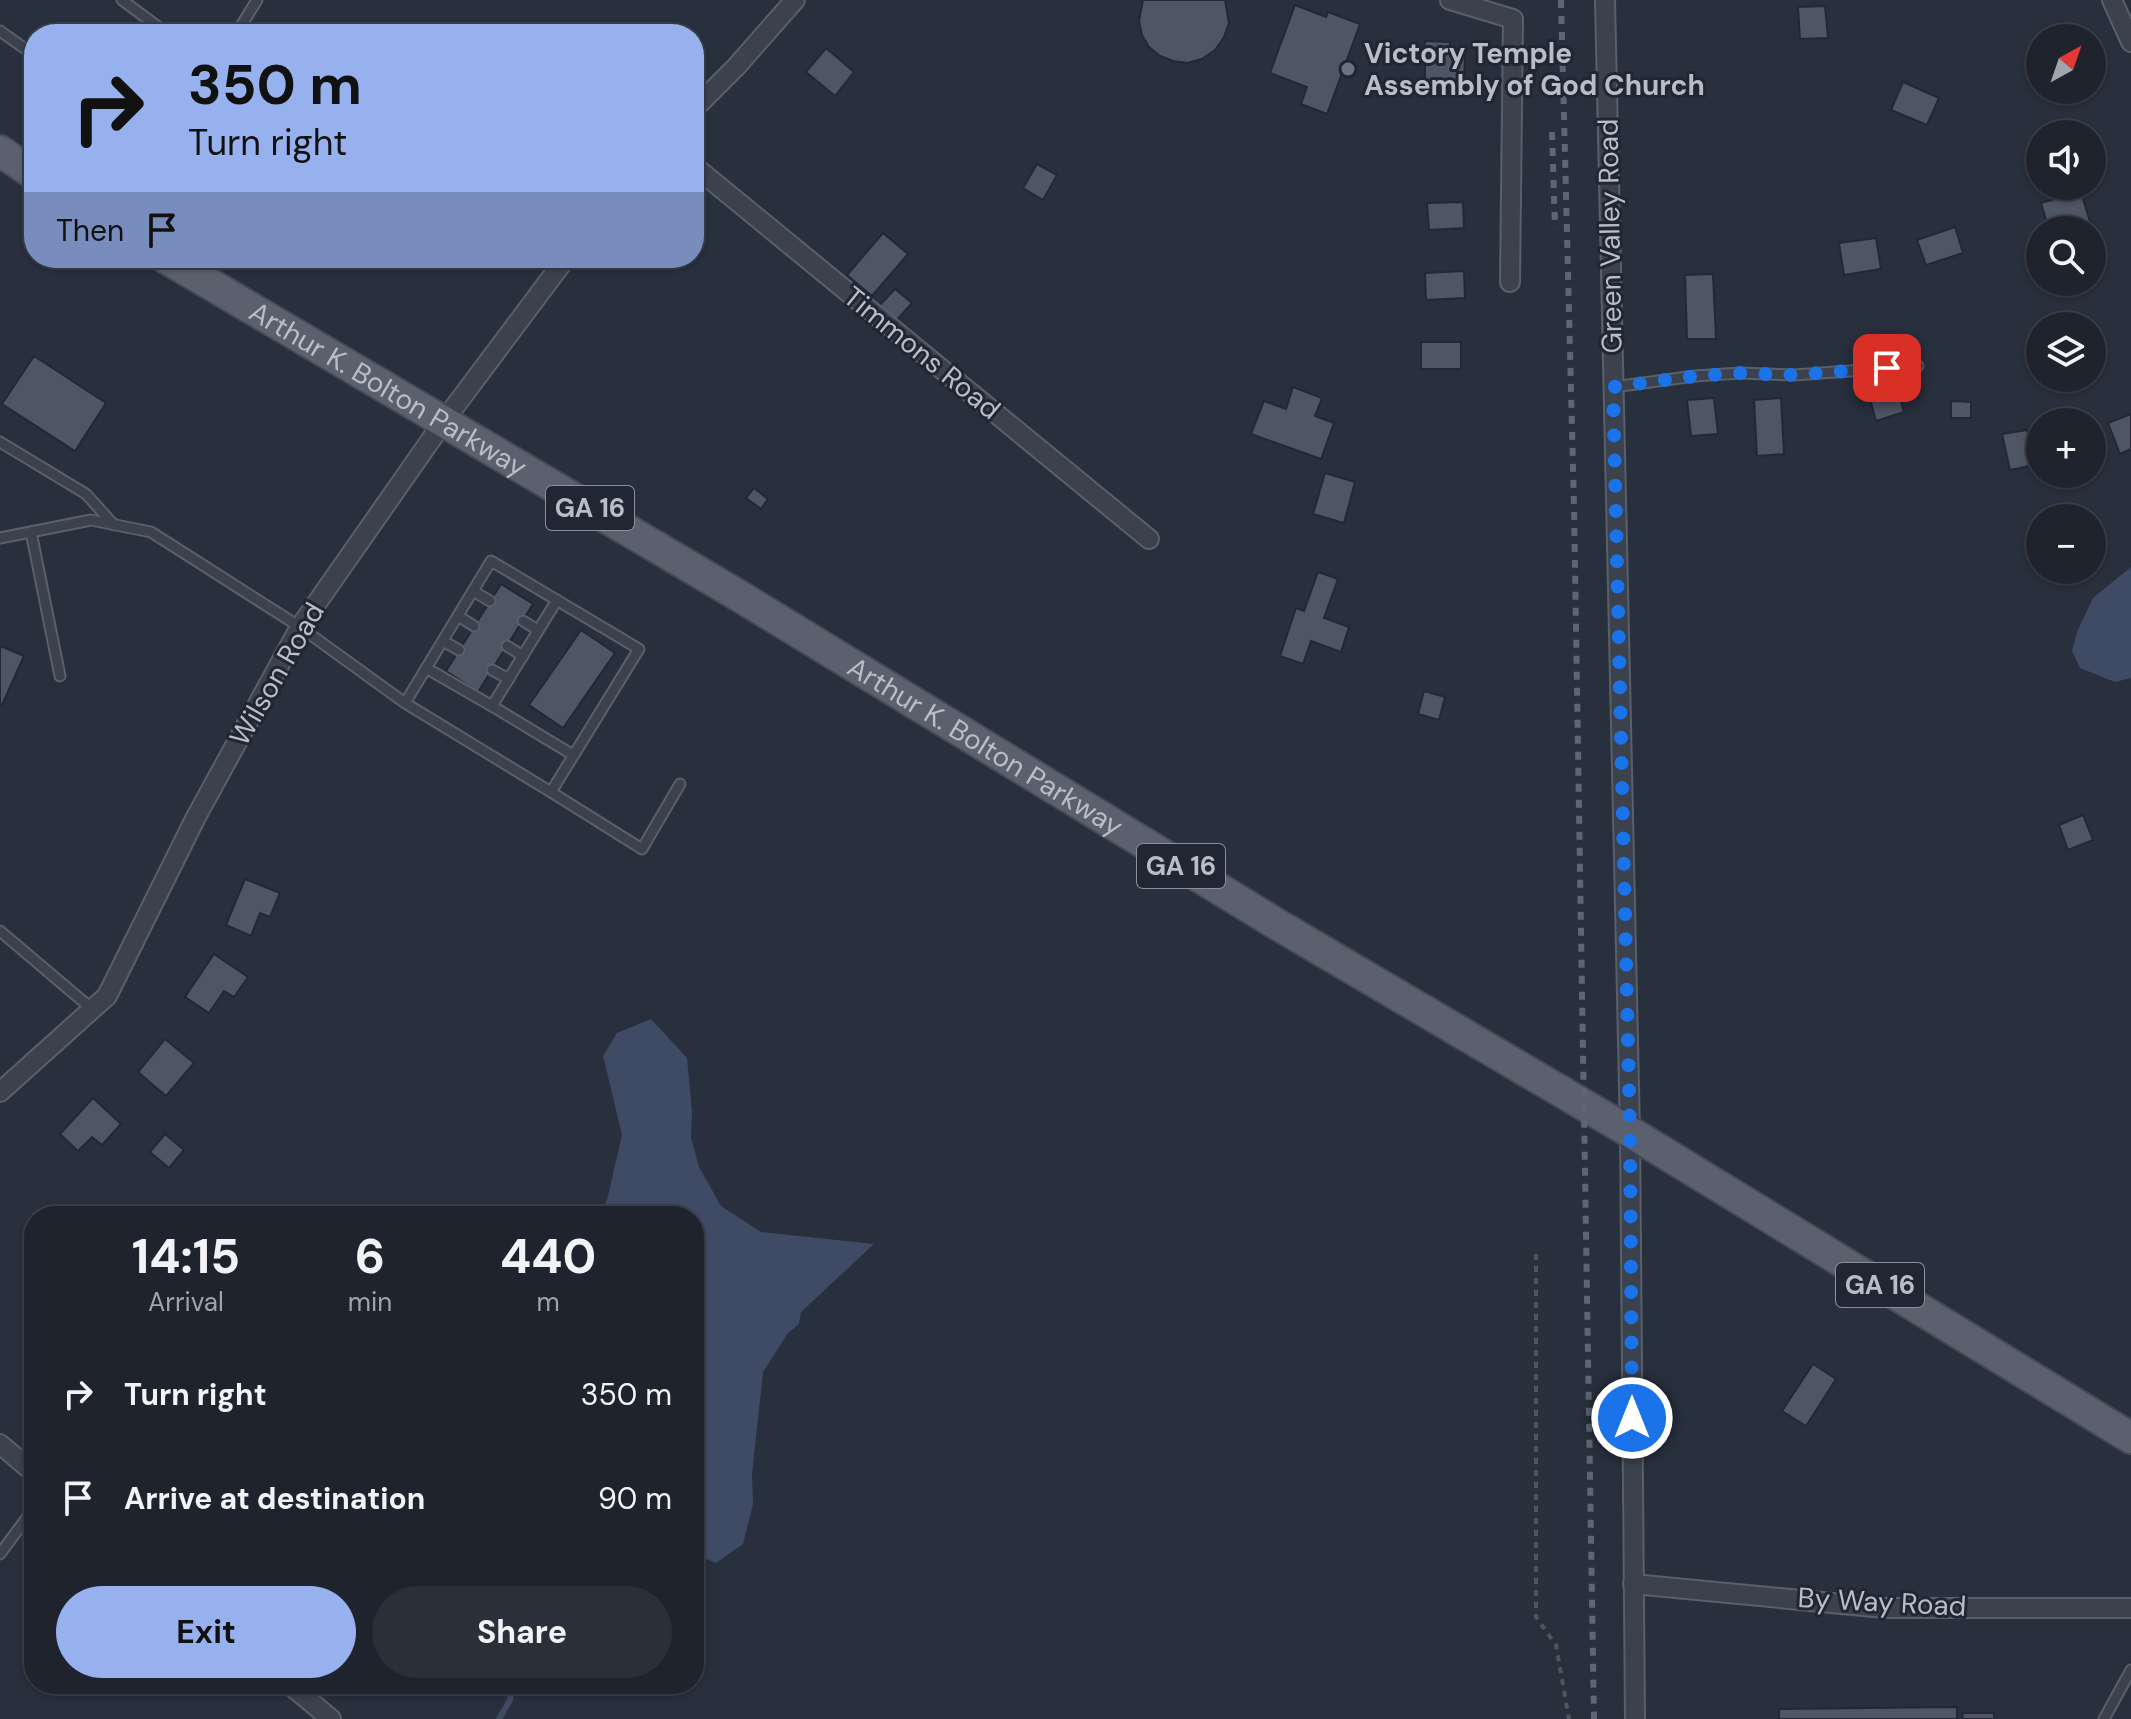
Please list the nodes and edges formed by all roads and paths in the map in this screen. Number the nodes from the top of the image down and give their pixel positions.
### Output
1 (122, 0) edge
2 (257, 0) edge
3 (795, 0) edge
4 (1450, 0) edge
5 (1605, 0) edge
6 (2112, 0) edge
7 (154, 24) edge
8 (242, 24) edge
9 (0, 31) edge
10 (2131, 42) edge
11 (24, 48) edge
12 (704, 99) edge
13 (0, 151) edge
14 (24, 167) edge
15 (704, 174) edge
16 (183, 268) edge
17 (559, 268) edge
18 (1510, 282) dead end
19 (1918, 366) dead end
20 (1613, 387) junction
21 (444, 421) junction
22 (0, 442) edge
23 (114, 525) junction
24 (31, 532) junction
25 (0, 538) edge
26 (1149, 539) dead end
27 (473, 591) junction
28 (557, 600) junction
29 (490, 601) dead end
30 (458, 616) junction
31 (523, 621) dead end
32 (474, 626) dead end
33 (300, 627) junction
34 (538, 630) junction
35 (443, 641) junction
36 (507, 646) dead end
37 (459, 650) dead end
38 (523, 656) junction
39 (426, 668) junction
40 (492, 670) dead end
41 (60, 676) dead end
42 (509, 679) junction
43 (405, 703) junction
44 (492, 706) junction
45 (573, 755) junction
46 (680, 784) dead end
47 (551, 792) junction
48 (0, 931) edge
49 (92, 1009) junction
50 (0, 1092) edge
51 (1630, 1132) junction
52 (1536, 1254) dead end
53 (2131, 1438) edge
54 (0, 1444) edge
55 (24, 1464) edge
56 (24, 1522) edge
57 (0, 1554) edge
58 (1633, 1584) junction
59 (2131, 1608) edge
60 (2131, 1670) edge
61 (301, 1694) edge
62 (331, 1719) edge
63 (1569, 1719) edge
64 (1635, 1719) edge
65 (2104, 1719) edge

1 - 7 lane
2 - 8 lane
3 - 12 street
4 - 18 street
5 - 20 street, Green Valley Road
6 - 10 street
9 - 11 lane
13 - 14 main road
15 - 26 street, Timmons Road
16 - 21 main road, Arthur K. Bolton Parkway / GA 16
17 - 21 street, Wilson Road
19 - 20 lane
20 - 51 street, Green Valley Road
21 - 33 street, Wilson Road
21 - 51 main road, Arthur K. Bolton Parkway / GA 16
22 - 23 lane
23 - 24 lane
23 - 33 lane
24 - 25 lane
24 - 41 lane
27 - 28 lane
27 - 29 lane
27 - 30 lane
28 - 34 lane
28 - 45 lane
30 - 32 lane
30 - 35 lane
31 - 34 lane
33 - 43 lane
33 - 49 street, Wilson Road
34 - 38 lane
35 - 37 lane
35 - 39 lane
36 - 38 lane
38 - 42 lane
39 - 43 lane
39 - 44 lane
40 - 42 lane
42 - 44 lane
43 - 47 lane
44 - 45 lane
45 - 47 lane
46 - 47 lane
48 - 49 lane
49 - 50 street, Wilson Road
51 - 53 main road, Arthur K. Bolton Parkway / GA 16
51 - 58 street, Green Valley Road
52 - 63 path
54 - 55 street
56 - 57 lane
58 - 59 street, By Way Road
58 - 64 street, Green Valley Road
60 - 65 lane
61 - 62 street

